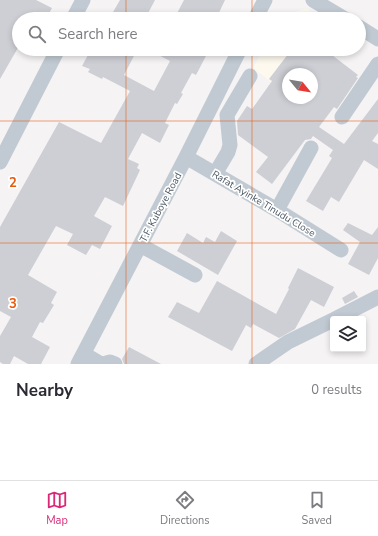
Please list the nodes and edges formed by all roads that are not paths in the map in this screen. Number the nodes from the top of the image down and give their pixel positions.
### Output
1 (83, 0) edge
2 (264, 0) edge
3 (313, 0) edge
4 (77, 12) edge
5 (258, 12) edge
6 (333, 12) edge
7 (366, 31) edge
8 (378, 39) edge
9 (54, 56) edge
10 (236, 56) edge
11 (378, 64) edge
12 (250, 76) dead end
13 (342, 118) dead end
14 (311, 148) dead end
15 (186, 157) junction
16 (0, 162) edge
17 (215, 174) junction
18 (277, 210) junction
19 (140, 245) junction
20 (341, 250) dead end
21 (195, 275) dead end
22 (378, 297) edge
23 (342, 316) edge
24 (330, 322) edge
25 (81, 359) edge
26 (102, 364) edge
27 (115, 364) edge
28 (256, 364) edge

1 - 4 street
2 - 5 street
3 - 6 street
7 - 8 street
9 - 16 street
10 - 15 street, T.F. Kuboye Road
11 - 13 street
12 - 17 street
14 - 18 street
15 - 17 street, Rafat Ayinke Tinudu Close
15 - 19 street, T.F. Kuboye Road
17 - 18 street, Rafat Ayinke Tinudu Close
18 - 20 street, Rafat Ayinke Tinudu Close
19 - 21 street
19 - 25 street, T.F. Kuboye Road
22 - 23 street
24 - 28 street
25 - 26 street
26 - 27 street

